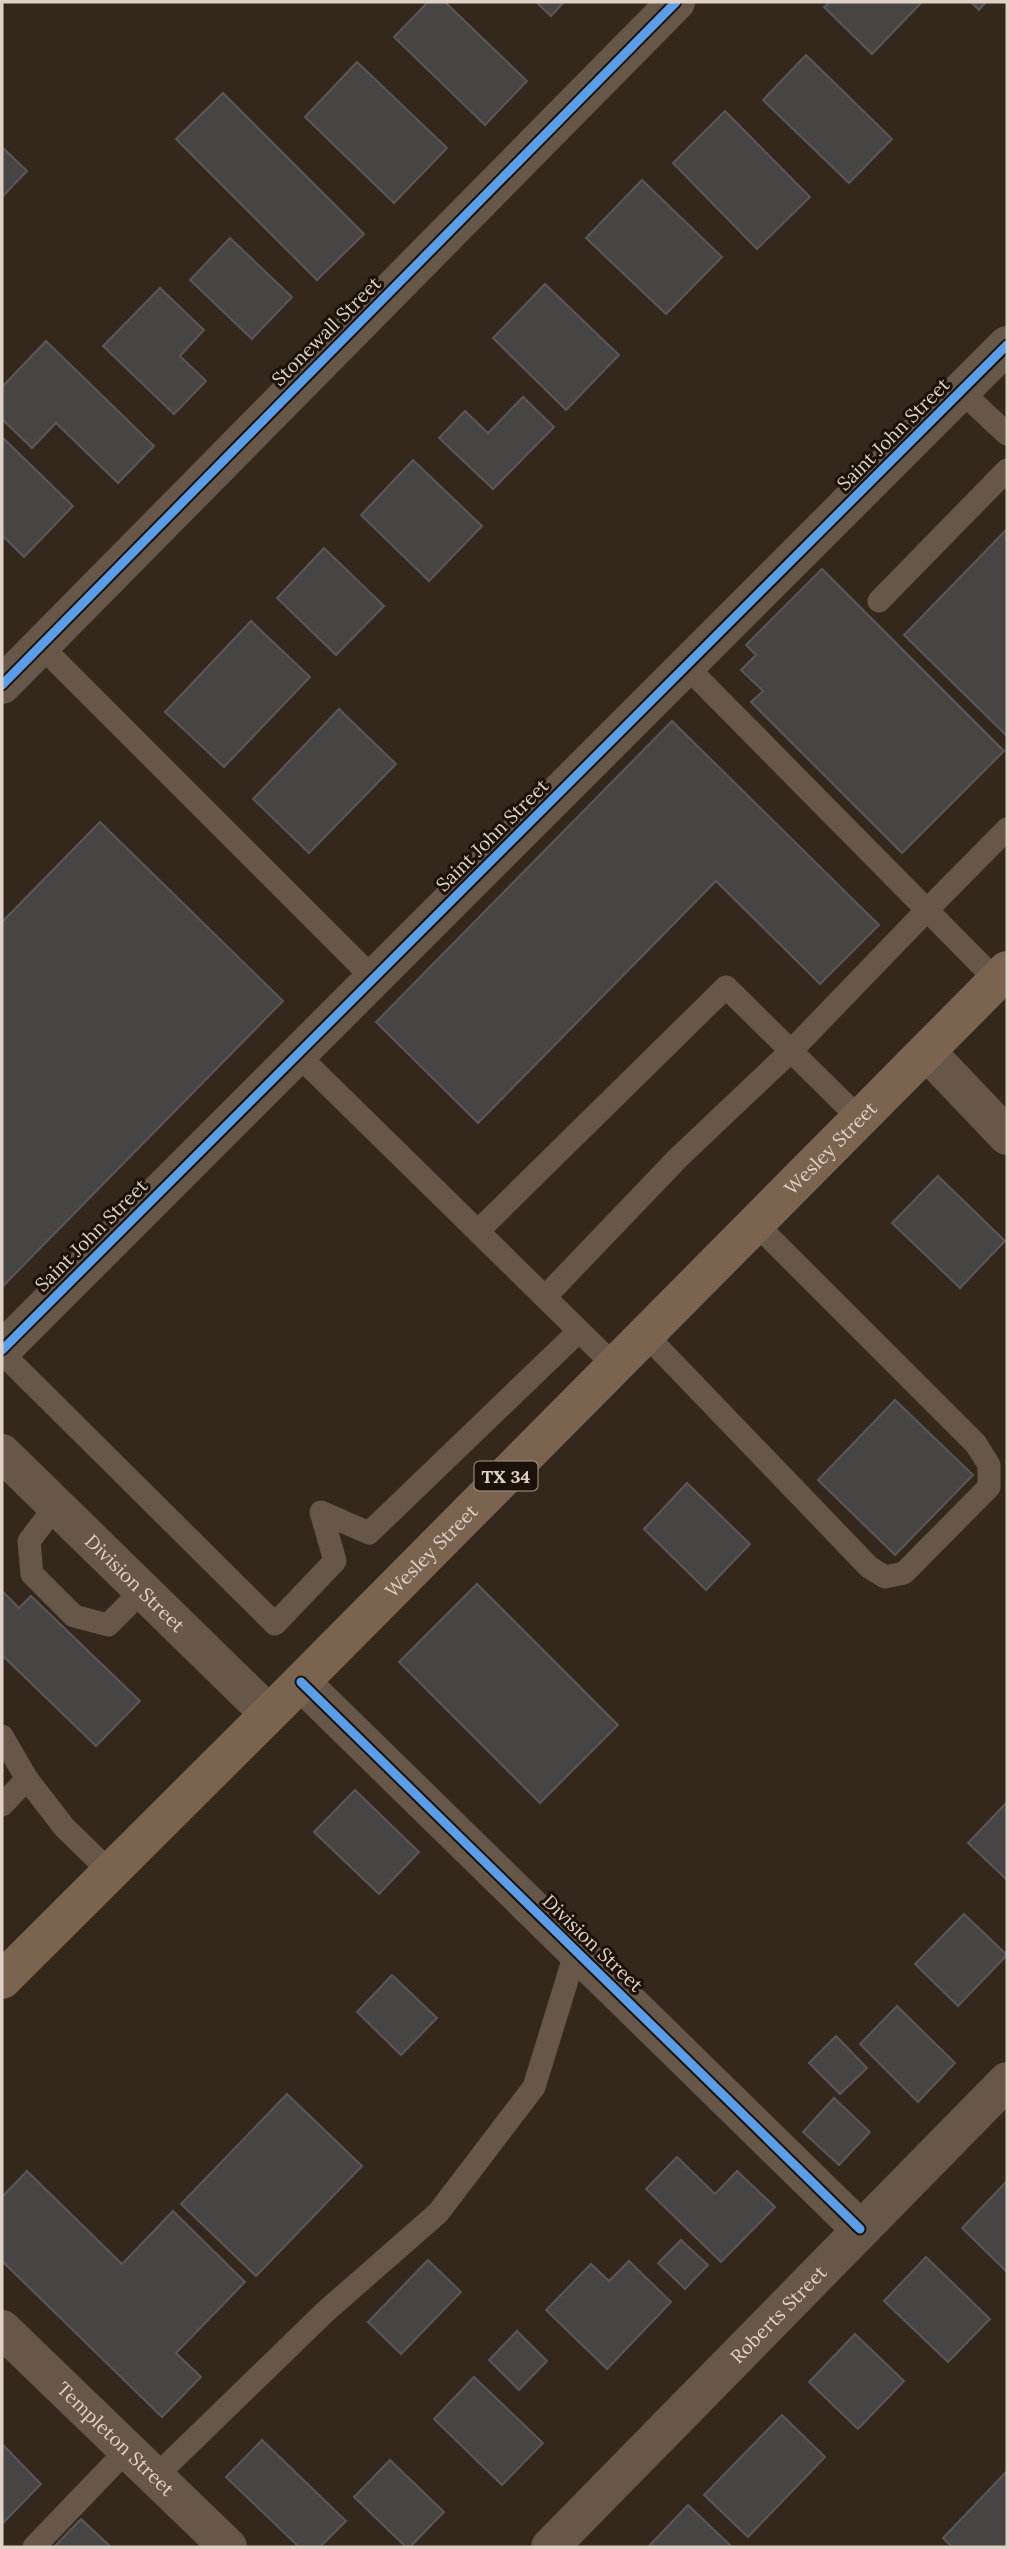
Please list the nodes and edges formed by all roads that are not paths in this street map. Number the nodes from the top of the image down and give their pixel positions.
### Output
1 (671, 4) edge
2 (1007, 345) edge
3 (961, 390) junction
4 (1007, 434) edge
5 (1007, 470) edge
6 (879, 601) dead end
7 (40, 645) junction
8 (686, 666) junction
9 (2, 685) edge
10 (1007, 829) edge
11 (927, 910) junction
12 (1002, 976) edge
13 (373, 978) junction
14 (792, 1051) junction
15 (927, 1052) junction
16 (297, 1054) junction
17 (860, 1119) junction
18 (1007, 1136) edge
19 (756, 1224) junction
20 (478, 1231) junction
21 (545, 1297) junction
22 (579, 1331) junction
23 (646, 1335) junction
24 (2, 1351) edge
25 (615, 1366) junction
26 (2, 1453) edge
27 (56, 1506) junction
28 (142, 1591) junction
29 (301, 1682) junction
30 (268, 1713) junction
31 (2, 1736) edge
32 (27, 1779) junction
33 (2, 1805) edge
34 (110, 1872) junction
35 (576, 1951) junction
36 (2, 1980) edge
37 (1007, 2081) edge
38 (860, 2229) junction
39 (2, 2329) edge
40 (127, 2450) junction
41 (155, 2477) junction
42 (34, 2547) edge
43 (228, 2547) edge
44 (550, 2547) edge

1 - 7 street, Stonewall Street
2 - 3 street, Saint John Street
3 - 4 lane
3 - 8 street, Saint John Street
5 - 6 lane
7 - 9 street, Stonewall Street
7 - 13 lane
8 - 11 lane
8 - 13 street, Saint John Street
10 - 11 lane
11 - 12 lane
11 - 14 lane
12 - 15 main road, Wesley Street / TX 34
13 - 16 street, Saint John Street
14 - 17 lane
14 - 20 lane
14 - 21 lane
15 - 17 main road, Wesley Street / TX 34
15 - 18 street
16 - 20 lane
16 - 24 street, Saint John Street
17 - 19 main road, Wesley Street / TX 34
19 - 23 main road, Wesley Street / TX 34
19 - 23 lane
20 - 21 lane
21 - 22 lane
22 - 24 lane
22 - 25 lane
23 - 25 main road, Wesley Street / TX 34
25 - 29 main road, Wesley Street / TX 34
26 - 27 street, Division Street
27 - 28 street, Division Street
27 - 28 lane
28 - 30 street, Division Street
29 - 30 main road, Wesley Street / TX 34
29 - 35 street, Division Street
30 - 34 main road, Wesley Street / TX 34
31 - 32 lane
32 - 33 lane
32 - 34 lane
34 - 36 main road, Wesley Street / TX 34
35 - 38 street, Division Street
35 - 41 lane
37 - 38 street, Roberts Street
38 - 44 street, Roberts Street
39 - 40 street, Templeton Street
40 - 41 street, Templeton Street
40 - 42 lane
41 - 43 street, Templeton Street

